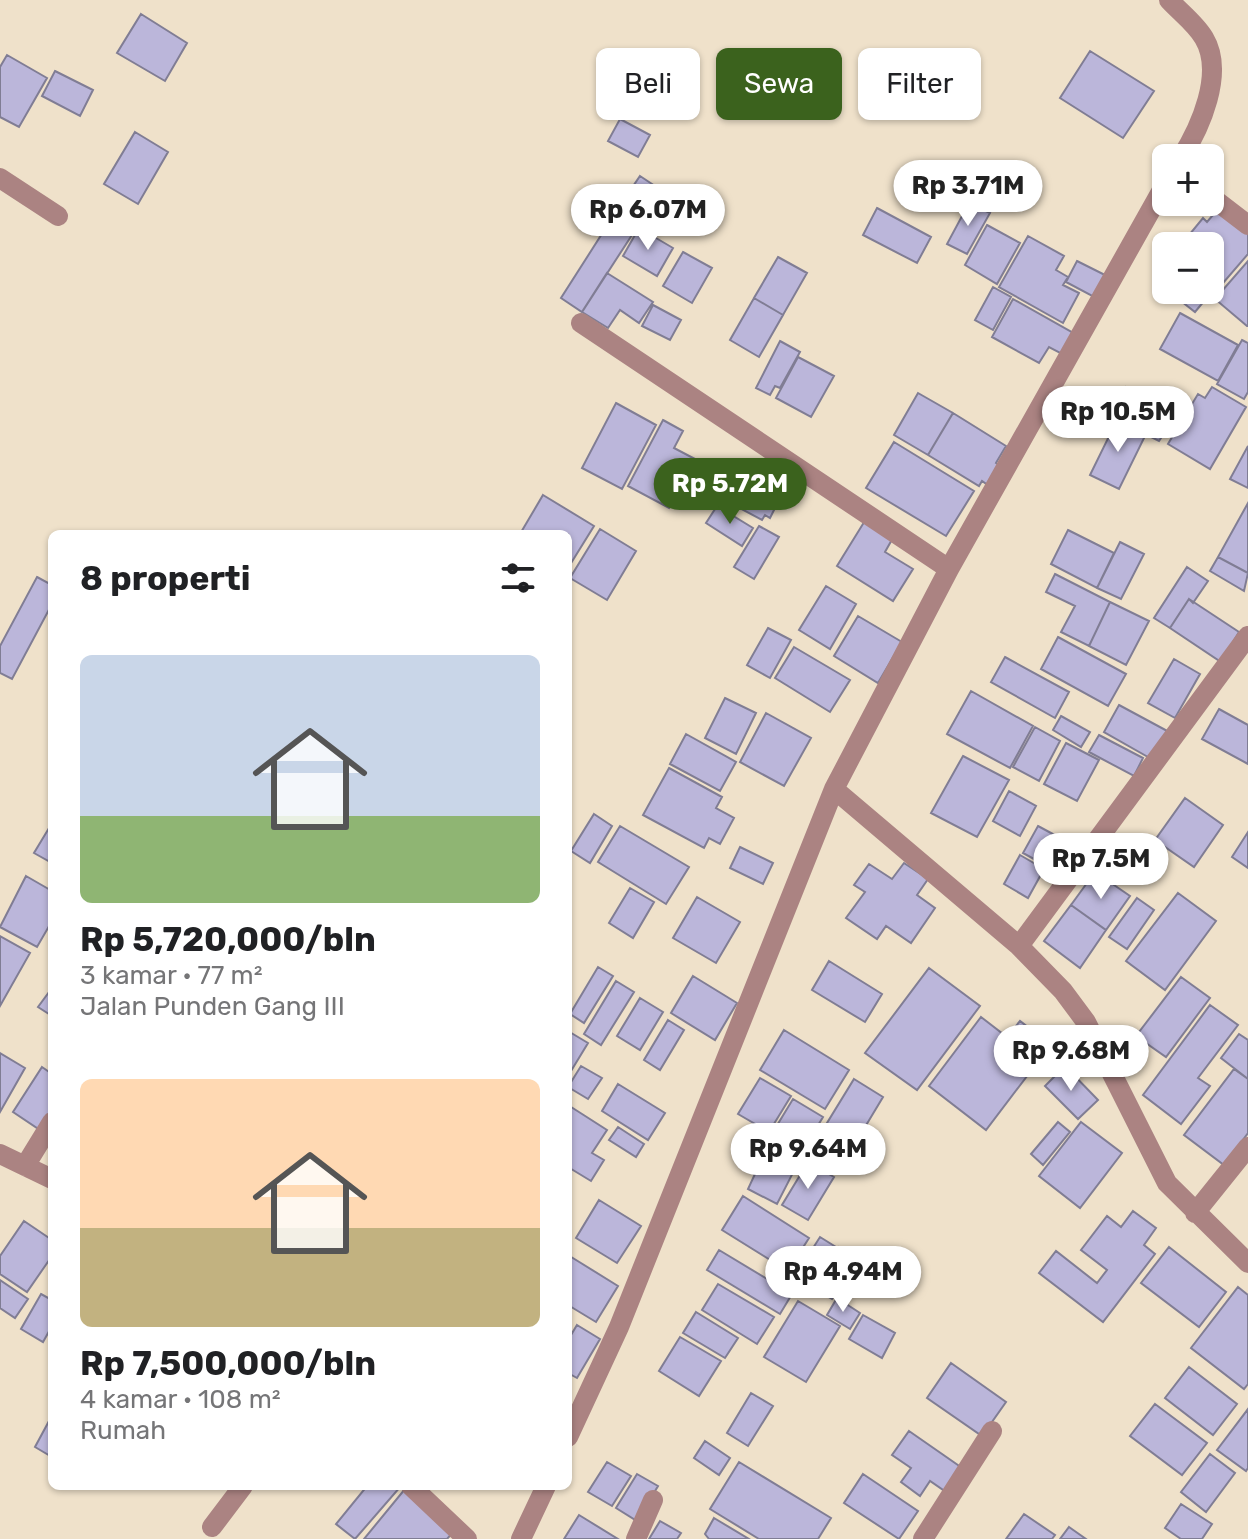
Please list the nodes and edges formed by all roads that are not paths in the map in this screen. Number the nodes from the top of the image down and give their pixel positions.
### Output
1 (1169, 0) edge
2 (1190, 144) edge
3 (0, 178) edge
4 (1224, 207) edge
5 (1152, 208) edge
6 (58, 216) dead end
7 (1248, 225) edge
8 (581, 323) dead end
9 (949, 569) junction
10 (1248, 636) edge
11 (834, 789) junction
12 (1019, 946) junction
13 (48, 1129) edge
14 (1248, 1147) edge
15 (0, 1154) edge
16 (25, 1166) junction
17 (48, 1177) edge
18 (1195, 1213) junction
19 (1248, 1263) edge
20 (572, 1428) edge
21 (992, 1431) dead end
22 (240, 1490) edge
23 (415, 1490) edge
24 (544, 1490) edge
25 (653, 1500) dead end
26 (212, 1527) dead end
27 (467, 1539) edge
28 (521, 1539) edge
29 (636, 1539) edge
30 (923, 1539) edge

1 - 2 street
3 - 6 street
4 - 7 street
5 - 9 street
8 - 9 street
9 - 11 street
10 - 12 street
11 - 12 street
11 - 20 street
12 - 18 street
13 - 16 street
14 - 18 street
15 - 16 street
16 - 17 street
18 - 19 street
21 - 30 street
22 - 26 street
23 - 27 street
24 - 28 street
25 - 29 street

